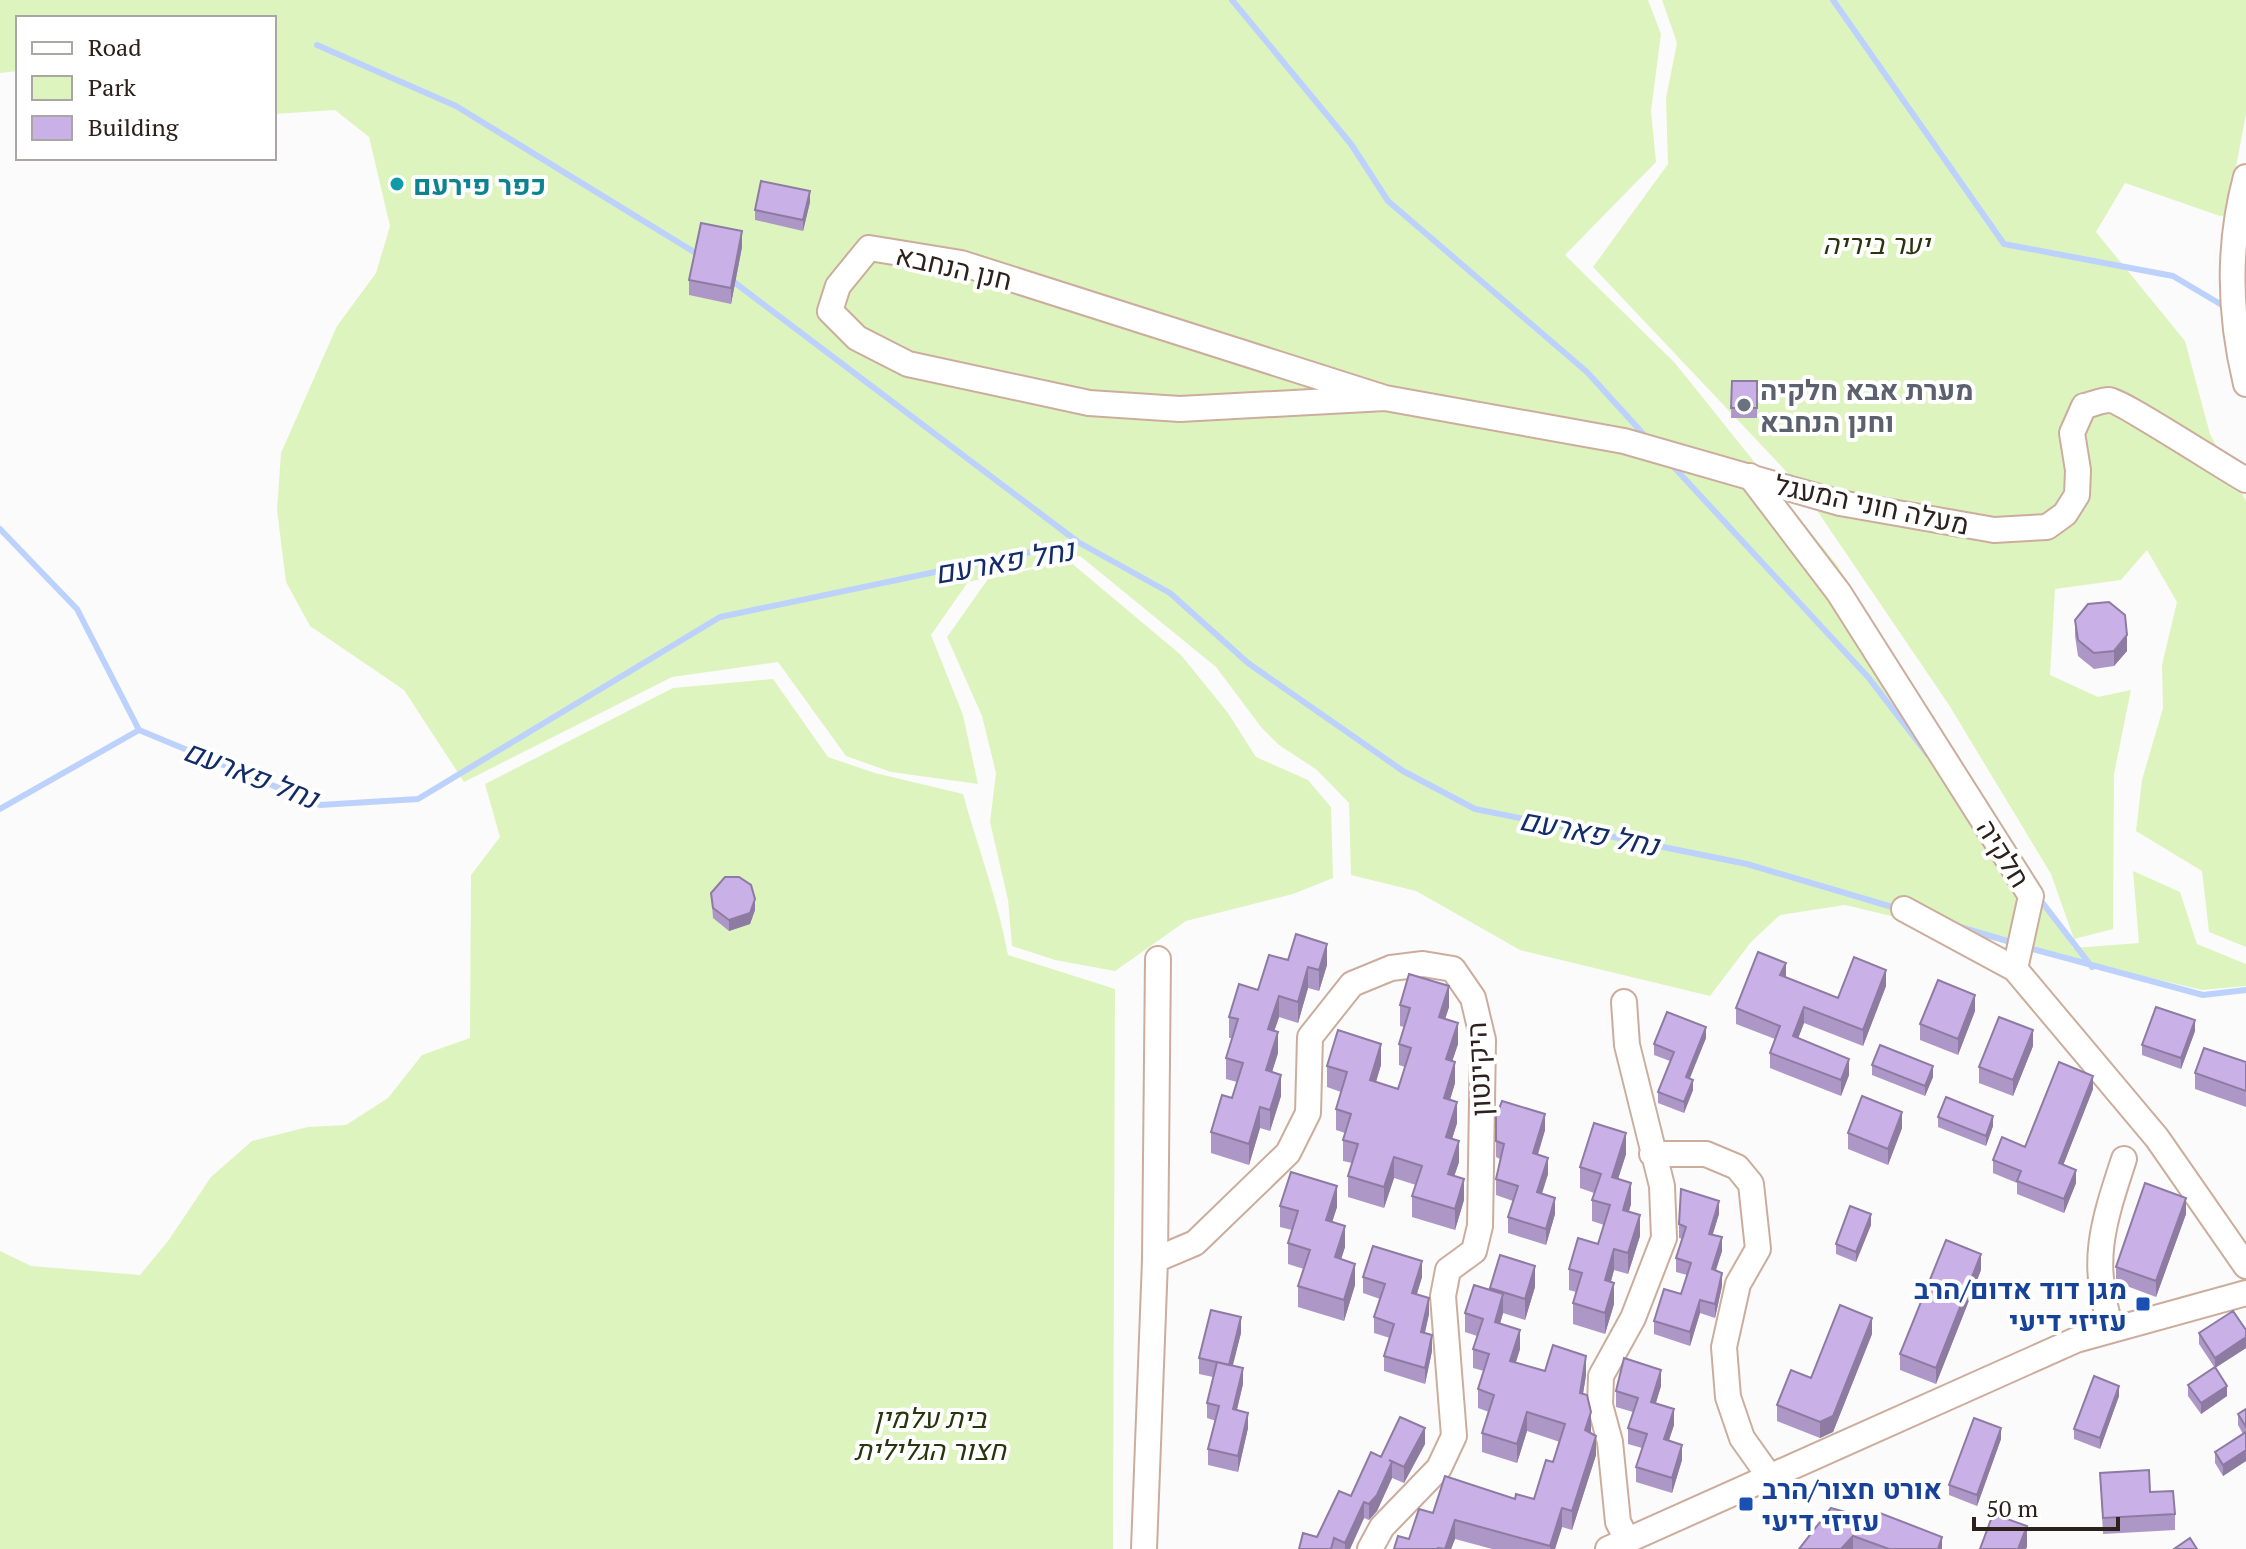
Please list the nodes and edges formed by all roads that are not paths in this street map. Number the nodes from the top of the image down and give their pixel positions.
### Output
1 (2246, 177) edge
2 (2246, 384) edge
3 (1385, 398) junction
4 (1750, 476) junction
5 (2246, 480) edge
6 (1904, 909) dead end
7 (1158, 959) dead end
8 (2015, 969) junction
9 (1624, 1002) dead end
10 (1652, 1154) junction
11 (2124, 1159) dead end
12 (1155, 1260) junction
13 (2246, 1266) edge
14 (2246, 1293) edge
15 (2112, 1330) junction
16 (1769, 1476) junction
17 (1617, 1544) edge
18 (1144, 1549) edge
19 (1370, 1549) edge

1 - 2 street
3 - 3 street, חנן הנחבא
3 - 4 street, מעלה חוני המעגל
4 - 5 street, מעלה חוני המעגל
4 - 8 street, חלקיה
6 - 8 street
7 - 12 street
8 - 13 street
9 - 10 street
10 - 16 street
10 - 17 street
11 - 15 street
12 - 18 street
12 - 19 street, היקינטון
14 - 15 street
15 - 16 street
16 - 17 street

